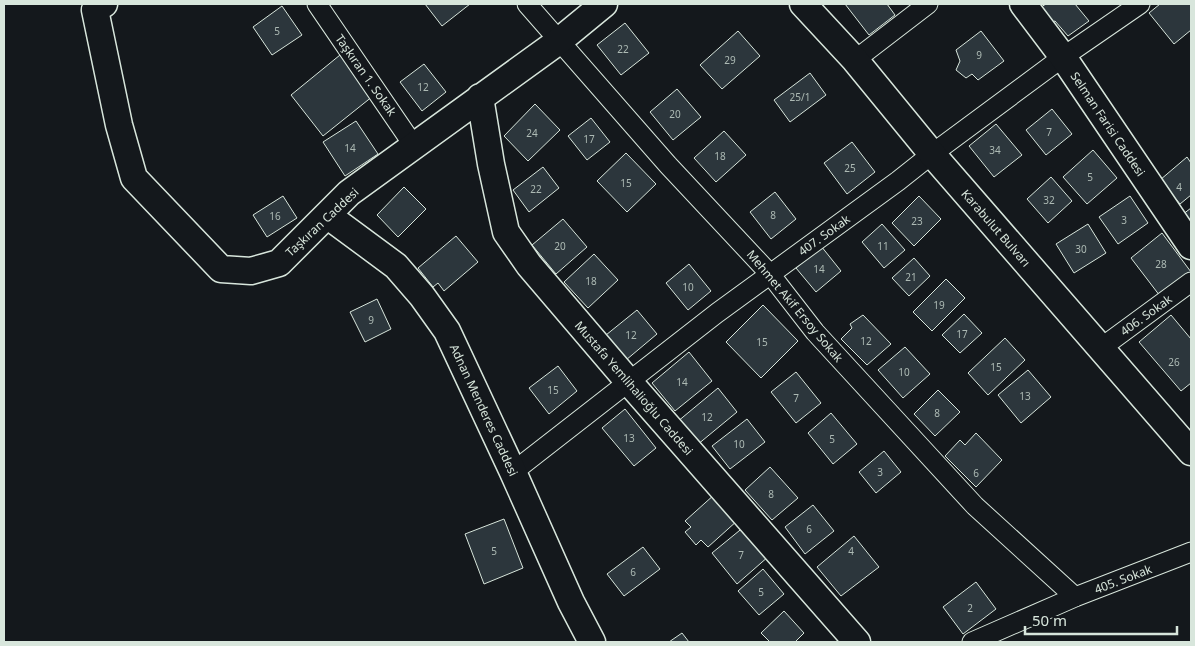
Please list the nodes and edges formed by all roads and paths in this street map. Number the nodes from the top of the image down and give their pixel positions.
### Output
1 (317, 4) edge
2 (527, 4) edge
3 (604, 4) edge
4 (803, 4) edge
5 (928, 4) edge
6 (1023, 4) edge
7 (1140, 4) edge
8 (99, 7) edge
9 (558, 41) junction
10 (1063, 57) junction
11 (855, 60) junction
12 (480, 97) junction
13 (414, 146) junction
14 (932, 154) junction
15 (326, 215) junction
16 (1191, 246) edge
17 (770, 274) junction
18 (1191, 282) edge
19 (1101, 348) junction
20 (628, 381) junction
21 (1191, 452) edge
22 (514, 472) junction
23 (1191, 552) edge
24 (1074, 597) junction
25 (592, 642) edge
26 (857, 642) edge
27 (972, 642) edge

1 - 13 street, Taşkıran 1. Sokak
2 - 9 street, Mehmet Akif Ersoy Sokak
3 - 9 street, Taşkıran Caddesi
4 - 11 street, Karabulut Bulvarı
5 - 11 street
6 - 10 street, Selman Farisi Caddesi
7 - 10 street, 407. Sokak
8 - 15 street, Taşkıran Caddesi
9 - 12 street, Taşkıran Caddesi
9 - 17 street, Mehmet Akif Ersoy Sokak
10 - 14 street, 407. Sokak
10 - 16 street, Selman Farisi Caddesi
11 - 14 street, Karabulut Bulvarı
12 - 13 street, Taşkıran Caddesi
12 - 20 street, Mustafa Yemlihalioğlu Caddesi
13 - 15 street, Taşkıran Caddesi
14 - 17 street, 407. Sokak
14 - 19 street, Karabulut Bulvarı
15 - 22 street, Adnan Menderes Caddesi
17 - 20 street, 407. Sokak
17 - 24 street, Mehmet Akif Ersoy Sokak
18 - 19 street, 406. Sokak
19 - 21 street, Karabulut Bulvarı
20 - 22 street, 407. Sokak
20 - 26 street, Mustafa Yemlihalioğlu Caddesi
22 - 25 street, Adnan Menderes Caddesi
23 - 24 street, 405. Sokak
24 - 27 street, 405. Sokak

